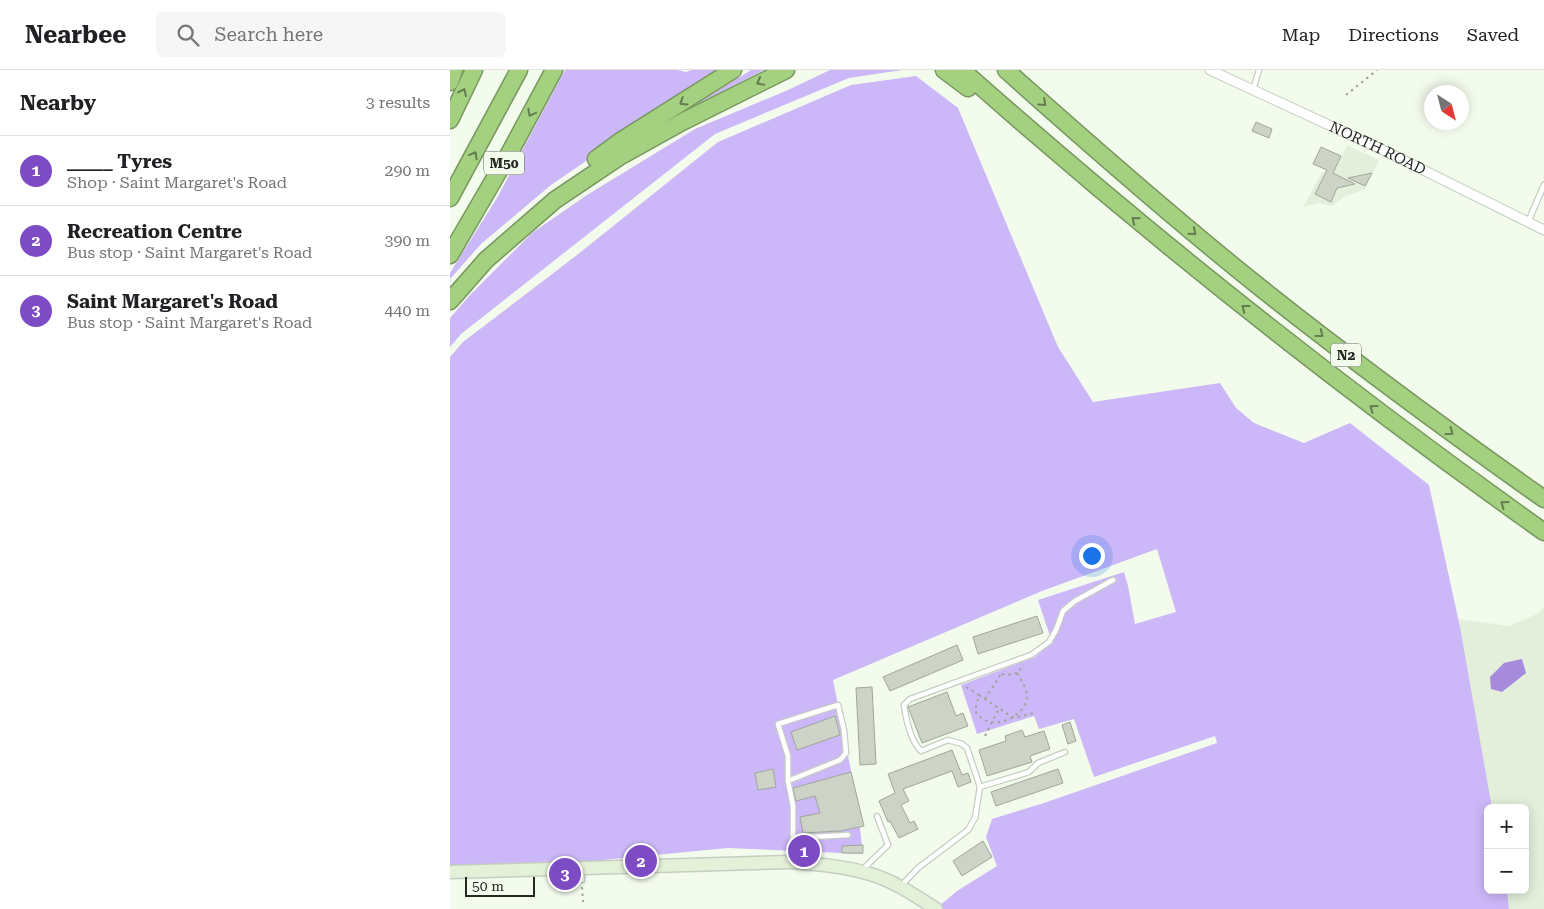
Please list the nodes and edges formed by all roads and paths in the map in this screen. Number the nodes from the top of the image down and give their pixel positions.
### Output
1 (454, 70) edge
2 (474, 70) edge
3 (519, 70) edge
4 (554, 70) edge
5 (733, 70) edge
6 (786, 70) edge
7 (944, 70) edge
8 (962, 70) edge
9 (1006, 70) edge
10 (1210, 70) edge
11 (1260, 70) edge
12 (1377, 70) edge
13 (450, 82) edge
14 (1253, 90) junction
15 (1346, 95) dead end
16 (450, 120) edge
17 (1544, 185) edge
18 (1098, 189) junction
19 (450, 198) edge
20 (1528, 222) junction
21 (1544, 230) edge
22 (450, 255) edge
23 (450, 287) edge
24 (450, 301) edge
25 (1544, 500) edge
26 (1544, 532) edge
27 (1113, 580) dead end
28 (1023, 657) junction
29 (1008, 663) junction
30 (1001, 674) junction
31 (1017, 674) junction
32 (962, 680) junction
33 (979, 695) junction
34 (985, 699) junction
35 (998, 708) junction
36 (1035, 713) dead end
37 (1012, 717) junction
38 (991, 723) junction
39 (985, 736) dead end
40 (1065, 752) dead end
41 (788, 781) junction
42 (980, 787) junction
43 (877, 816) dead end
44 (848, 835) dead end
45 (793, 838) junction
46 (789, 862) junction
47 (450, 872) edge
48 (860, 872) junction
49 (581, 874) junction
50 (900, 888) junction
51 (583, 902) dead end
52 (936, 909) edge

1 - 13 highway
16 -> 2 highway
19 -> 3 highway, M50
4 -> 22 highway, M50
5 -> 23 highway
6 -> 24 highway
7 - 18 highway
8 - 18 highway, N2
9 -> 25 highway, N2
10 - 14 street, NORTH ROAD
11 - 14 lane
12 - 15 path
14 - 20 street, NORTH ROAD
17 - 20 lane
26 -> 18 highway, N2
20 - 21 street, NORTH ROAD
27 - 28 lane
28 - 29 lane
28 - 31 path
29 - 30 path
29 - 32 lane
30 - 31 path
30 - 34 path
31 - 37 path
32 - 33 path
32 - 42 lane
33 - 34 path
33 - 38 path
34 - 35 path
35 - 37 path
35 - 38 path
36 - 37 path
37 - 38 path
38 - 39 path
40 - 42 lane
41 - 41 lane
41 - 45 lane
42 - 50 lane
43 - 48 lane
44 - 45 lane
45 - 46 lane
46 - 48 main road
46 - 49 main road
47 - 49 main road
48 - 50 main road
49 - 51 path
50 - 52 main road

